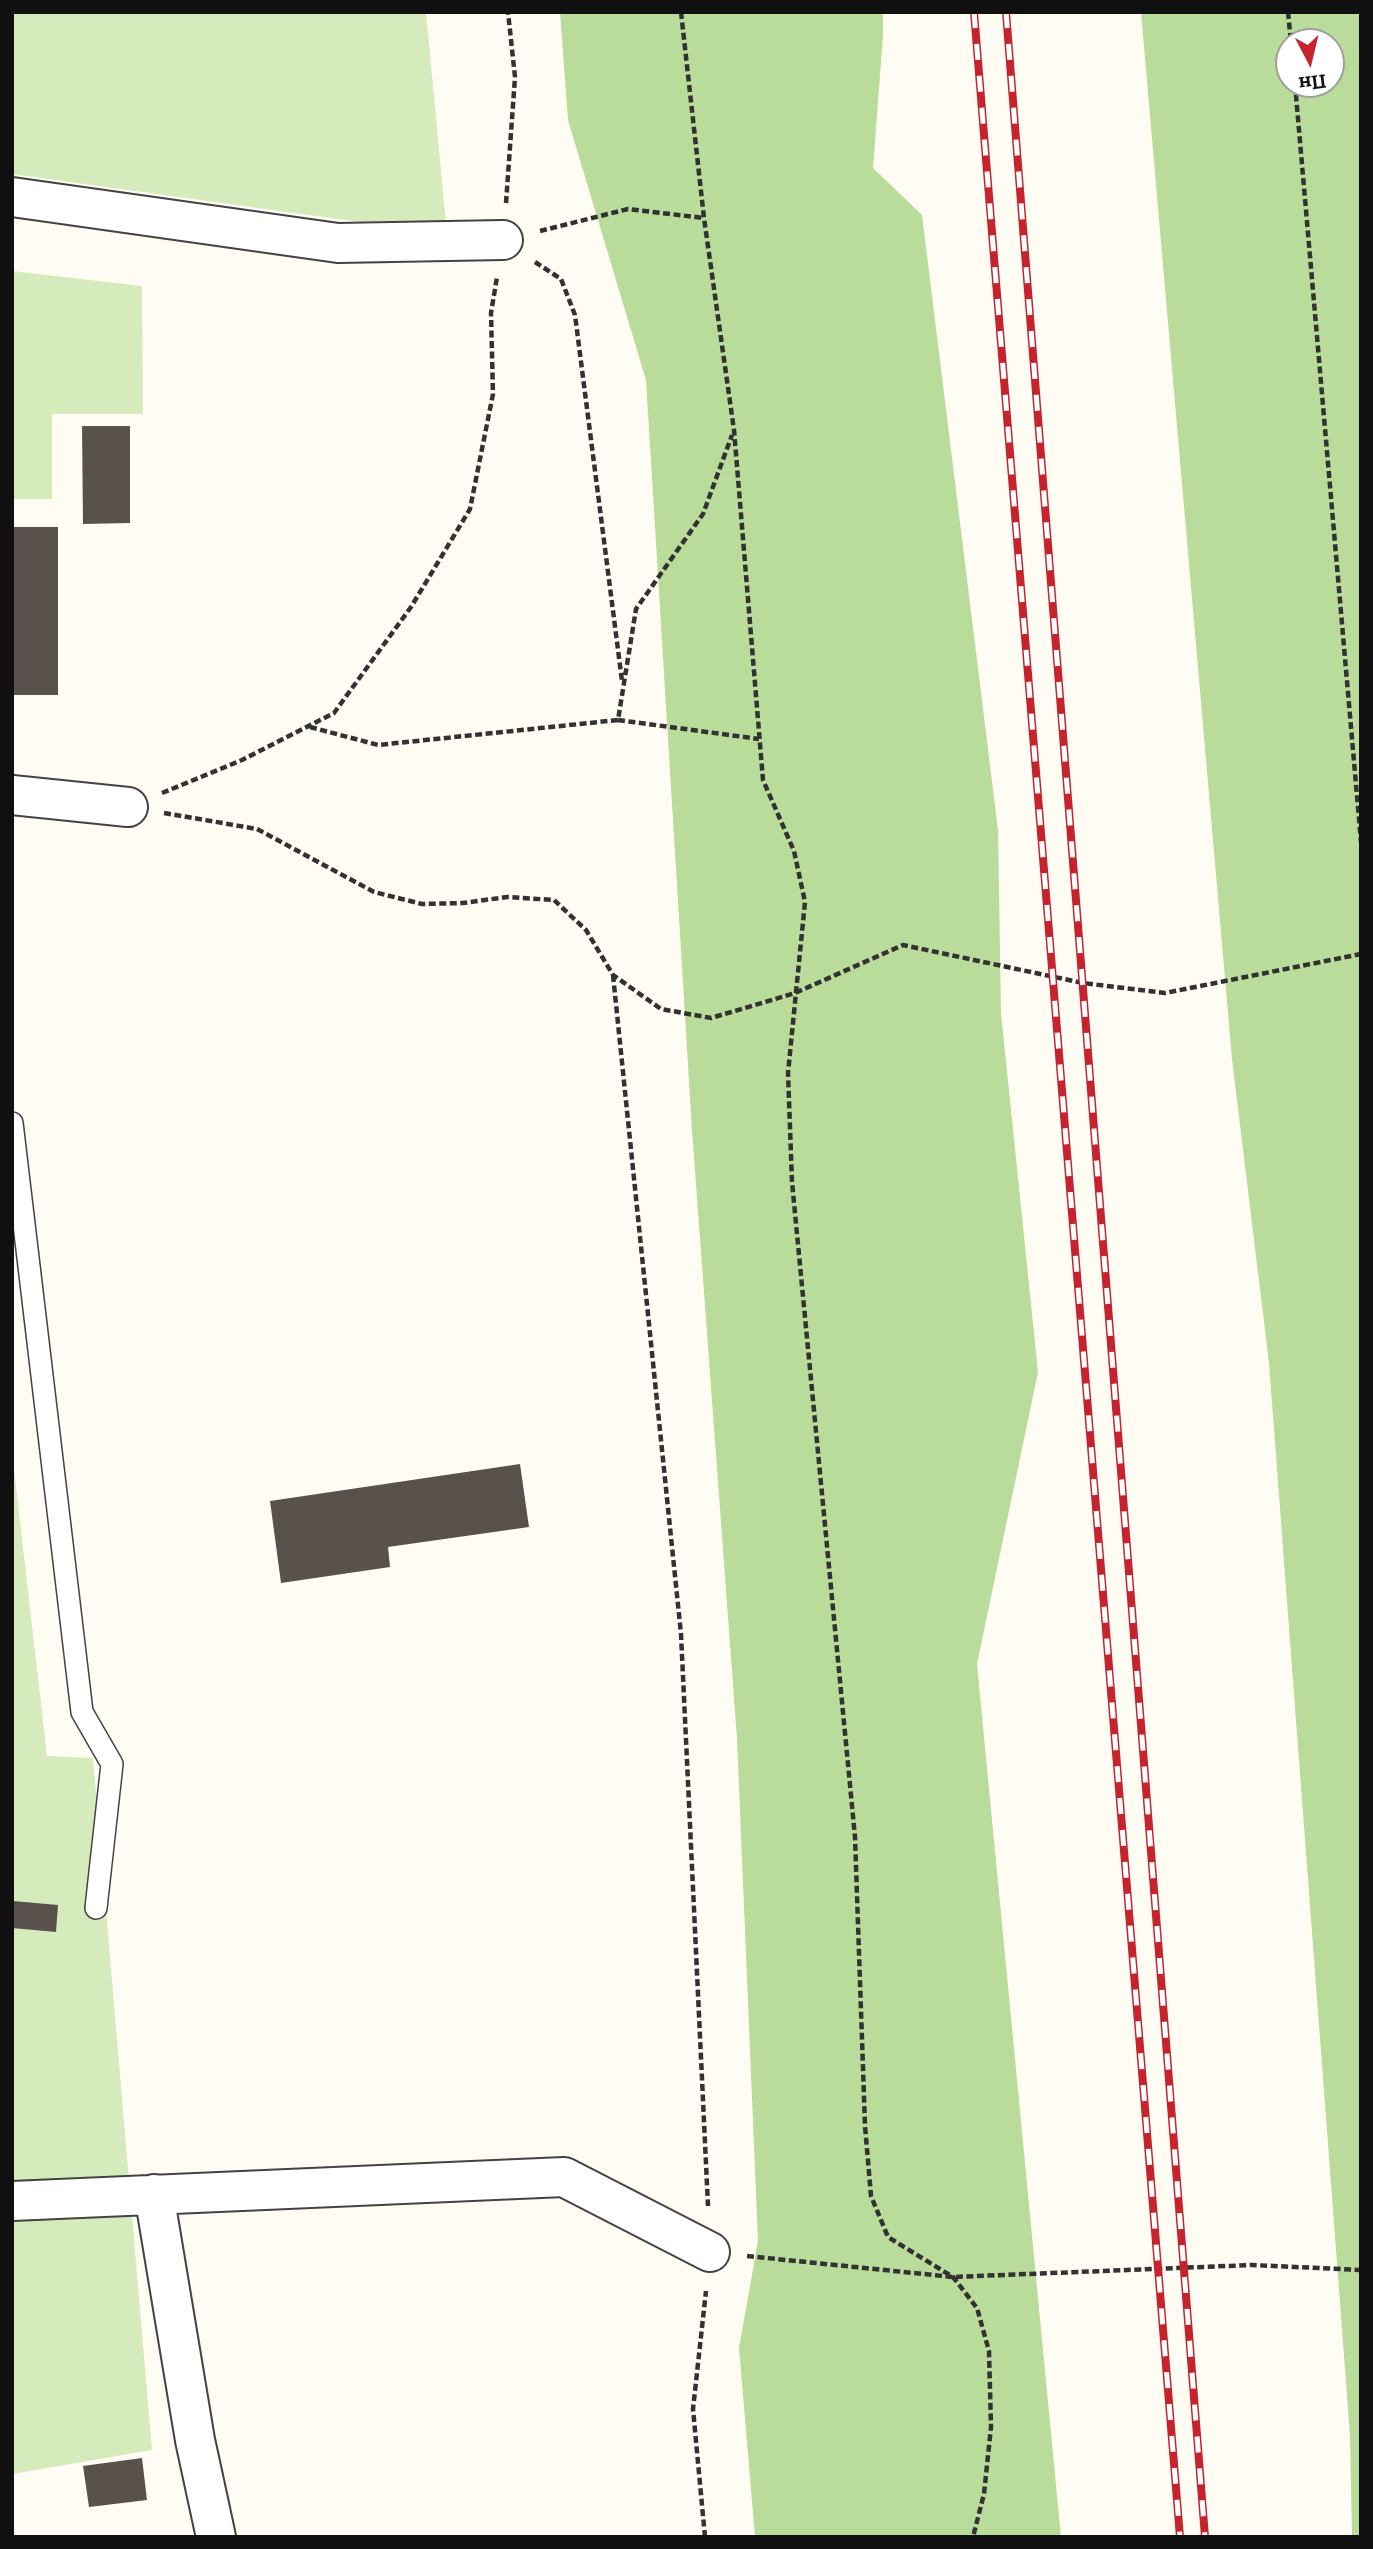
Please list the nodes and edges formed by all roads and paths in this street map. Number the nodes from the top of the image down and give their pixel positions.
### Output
1 (508, 12) edge
2 (681, 12) edge
3 (1296, 98) edge
4 (12, 197) edge
5 (704, 218) junction
6 (503, 240) junction
7 (734, 430) junction
8 (623, 689) junction
9 (618, 720) junction
10 (309, 726) junction
11 (760, 739) junction
12 (12, 794) edge
13 (128, 807) junction
14 (1361, 842) edge
15 (1361, 954) edge
16 (613, 975) junction
17 (795, 993) junction
18 (12, 1123) edge
19 (96, 1908) dead end
20 (154, 2194) junction
21 (12, 2201) edge
22 (710, 2252) junction
23 (1361, 2270) edge
24 (953, 2277) junction
25 (216, 2537) edge
26 (705, 2537) edge
27 (973, 2537) edge

1 - 6 path
2 - 5 path
3 - 14 path
4 - 6 street
5 - 6 path
5 - 7 path
6 - 8 path
6 - 10 path
7 - 8 path
7 - 11 path
8 - 9 path
9 - 10 path
9 - 11 path
10 - 13 path
11 - 17 path
12 - 13 street
13 - 16 path
15 - 17 path
16 - 17 path
16 - 22 path
17 - 24 path
18 - 19 lane
20 - 21 street
20 - 22 street
20 - 25 street
22 - 24 path
22 - 26 path
23 - 24 path
24 - 27 path

